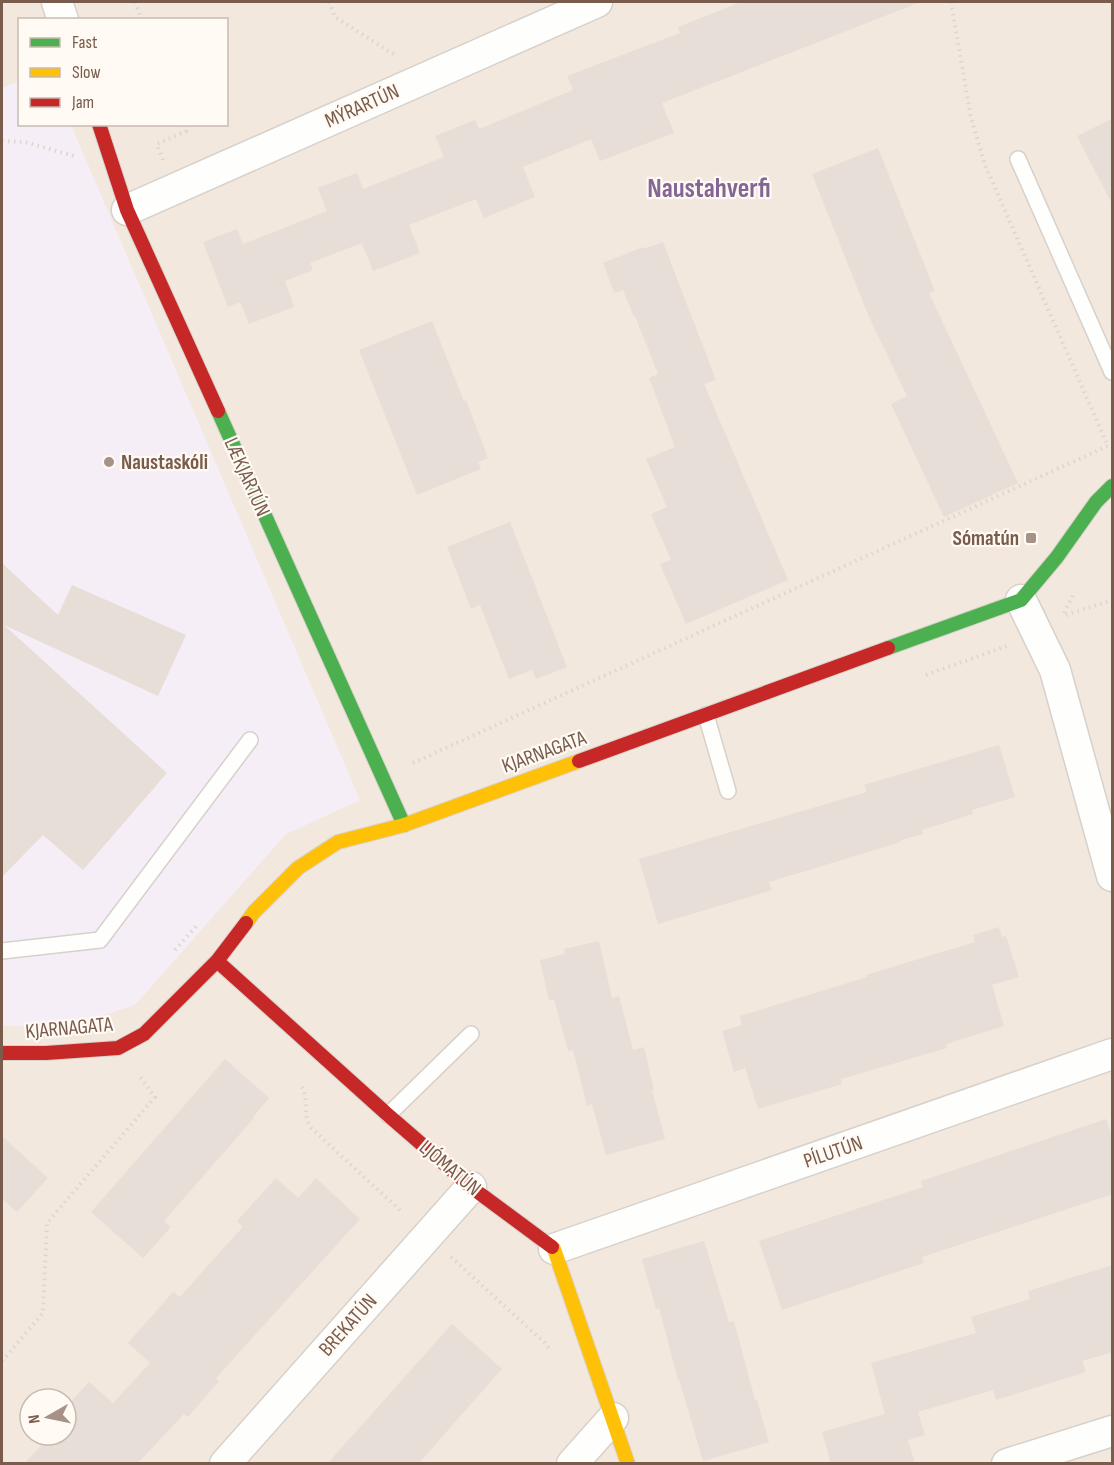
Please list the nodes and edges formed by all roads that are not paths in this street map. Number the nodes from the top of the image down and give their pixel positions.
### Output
1 (57, 2) edge
2 (597, 2) edge
3 (62, 18) edge
4 (100, 126) edge
5 (1018, 159) dead end
6 (127, 210) junction
7 (1113, 372) edge
8 (1113, 486) edge
9 (1021, 600) junction
10 (706, 715) junction
11 (250, 740) dead end
12 (728, 791) dead end
13 (404, 825) junction
14 (1113, 876) edge
15 (2, 951) edge
16 (217, 961) junction
17 (471, 1034) dead end
18 (2, 1053) edge
19 (1113, 1054) edge
20 (388, 1115) junction
21 (471, 1187) junction
22 (554, 1249) junction
23 (613, 1418) junction
24 (1113, 1431) edge
25 (225, 1464) edge
26 (572, 1464) edge
27 (628, 1464) edge
28 (1007, 1464) edge

1 - 3 street
2 - 6 street, MÝRARTÚN
4 - 6 street, LÆKJARTÚN
5 - 7 lane
6 - 13 street, LÆKJARTÚN
8 - 9 street
9 - 10 street, KJARNAGATA
9 - 14 street
10 - 12 lane
10 - 13 street, KJARNAGATA
11 - 15 lane
13 - 16 street, KJARNAGATA
16 - 18 street, KJARNAGATA
16 - 20 street, LJÓMATÚN
17 - 20 lane
19 - 22 street, PÍLUTÚN
20 - 21 street, LJÓMATÚN
21 - 22 street, LJÓMATÚN
21 - 25 street, BREKATÚN
22 - 23 street
23 - 26 street
23 - 27 street
24 - 28 street

